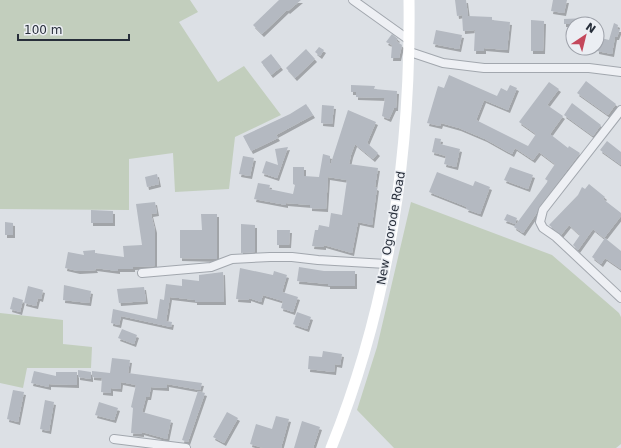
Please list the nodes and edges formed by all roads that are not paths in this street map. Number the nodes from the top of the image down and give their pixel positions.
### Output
1 (353, 0) edge
2 (409, 0) edge
3 (409, 40) junction
4 (410, 52) junction
5 (621, 72) edge
6 (621, 110) edge
7 (386, 264) junction
8 (142, 274) dead end
9 (621, 298) edge
10 (114, 439) dead end
11 (186, 448) edge
12 (331, 448) edge

1 - 3 street
2 - 3 street, New Ogorode Road
3 - 4 street, New Ogorode Road
4 - 5 street
4 - 7 street, New Ogorode Road
6 - 9 street
7 - 8 street
7 - 12 street, New Ogorode Road
10 - 11 street

